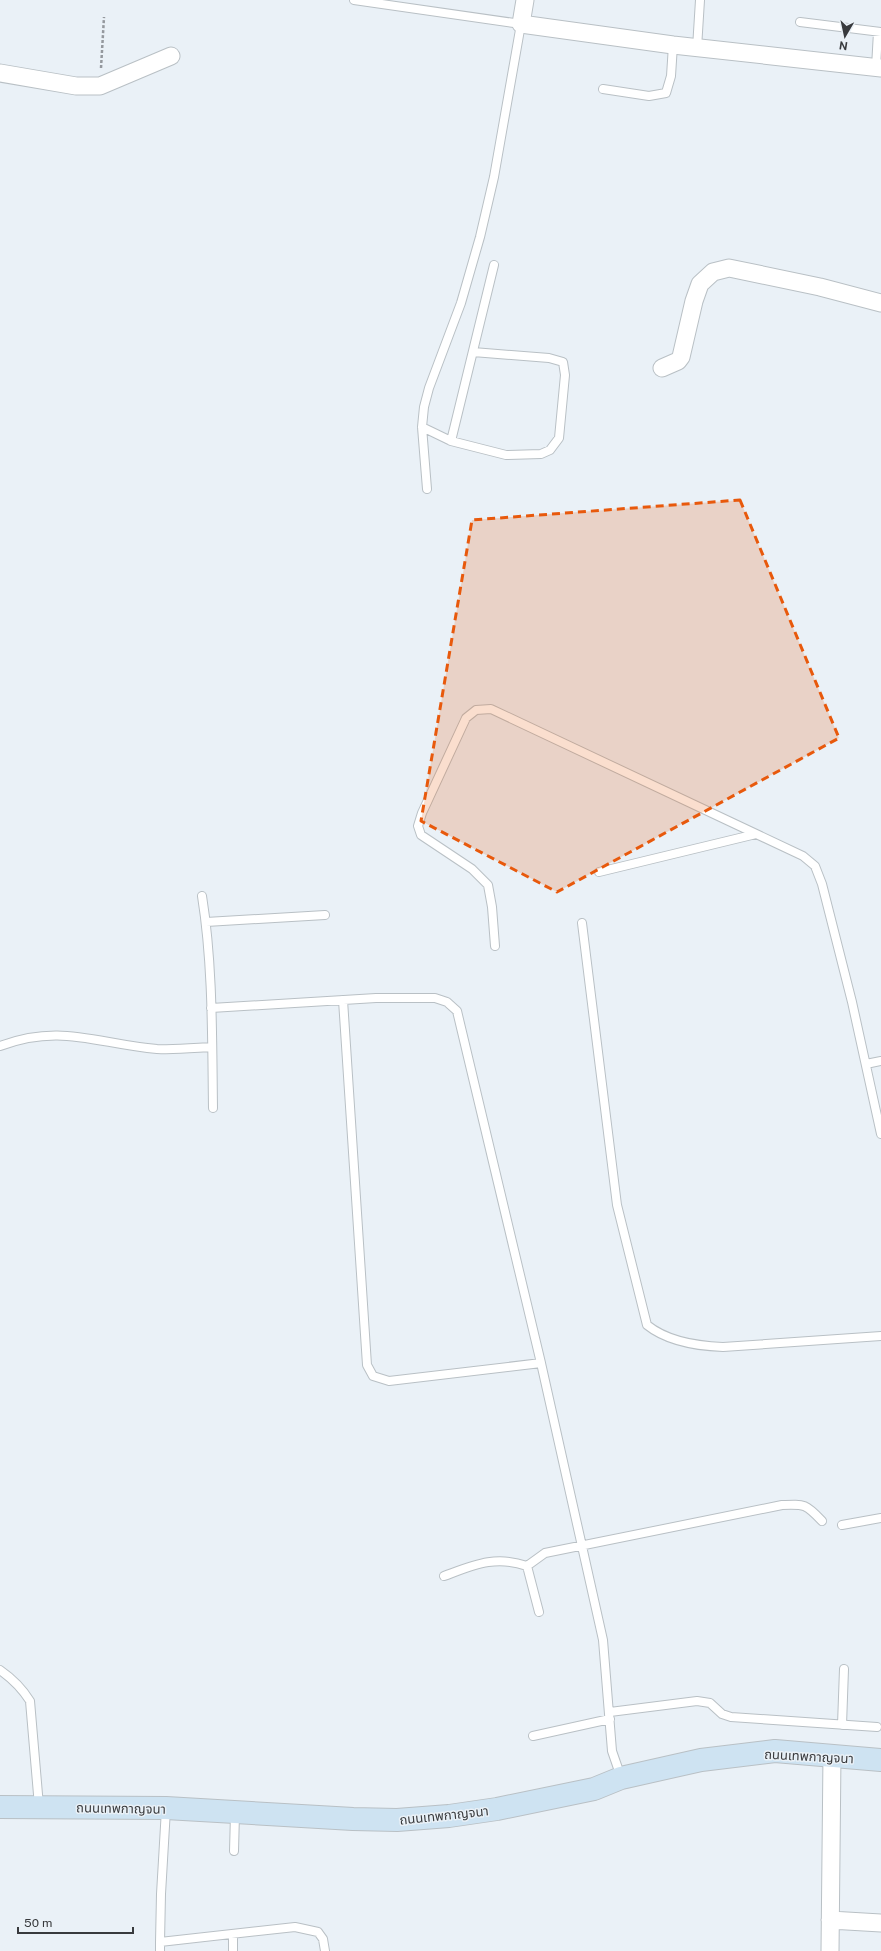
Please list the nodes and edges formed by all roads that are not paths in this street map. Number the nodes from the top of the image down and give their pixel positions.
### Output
1 (354, 0) edge
2 (525, 0) edge
3 (700, 0) edge
4 (800, 22) dead end
5 (521, 24) junction
6 (879, 32) edge
7 (673, 45) junction
8 (696, 48) junction
9 (170, 56) dead end
10 (878, 67) edge
11 (0, 73) edge
12 (603, 89) dead end
13 (494, 265) dead end
14 (881, 303) edge
15 (473, 352) junction
16 (662, 368) dead end
17 (422, 427) junction
18 (451, 441) junction
19 (427, 489) dead end
20 (756, 834) junction
21 (599, 872) dead end
22 (202, 896) dead end
23 (325, 915) dead end
24 (206, 922) junction
25 (582, 923) dead end
26 (495, 946) dead end
27 (343, 1000) junction
28 (211, 1008) junction
29 (0, 1046) edge
30 (212, 1047) junction
31 (881, 1061) edge
32 (866, 1064) junction
33 (213, 1108) dead end
34 (881, 1134) edge
35 (881, 1336) edge
36 (541, 1363) junction
37 (881, 1518) edge
38 (822, 1521) dead end
39 (842, 1525) dead end
40 (581, 1546) junction
41 (527, 1566) junction
42 (444, 1576) dead end
43 (539, 1612) dead end
44 (844, 1668) dead end
45 (0, 1670) edge
46 (610, 1715) junction
47 (842, 1724) junction
48 (878, 1727) dead end
49 (533, 1736) dead end
50 (832, 1755) junction
51 (881, 1760) edge
52 (621, 1778) junction
53 (0, 1807) edge
54 (40, 1807) junction
55 (166, 1808) junction
56 (235, 1812) junction
57 (234, 1851) dead end
58 (830, 1920) junction
59 (881, 1923) edge
60 (233, 1935) junction
61 (160, 1942) junction
62 (160, 1951) edge
63 (233, 1951) edge
64 (325, 1951) edge
65 (830, 1951) edge

1 - 5 lane
2 - 5 street
3 - 8 lane
4 - 6 lane
5 - 7 street
5 - 17 lane
6 - 10 lane
7 - 8 street
7 - 12 lane
8 - 10 street
9 - 11 street
13 - 15 lane
14 - 16 street
15 - 18 lane
15 - 18 lane
17 - 18 lane
17 - 19 lane
20 - 21 lane
20 - 26 lane
20 - 32 lane
22 - 24 lane
23 - 24 lane
24 - 28 lane
25 - 35 lane
27 - 28 lane
27 - 36 lane
27 - 36 lane
28 - 30 lane
29 - 30 lane
30 - 33 lane
31 - 32 lane
32 - 34 lane
36 - 40 lane
37 - 39 lane
38 - 40 lane
40 - 41 lane
40 - 46 lane
41 - 42 lane
41 - 43 lane
44 - 47 lane
45 - 54 lane
46 - 47 lane
46 - 49 lane
46 - 52 lane
47 - 48 lane
50 - 51 street, ถนนเทพกาญจนา
50 - 52 street, ถนนเทพกาญจนา
50 - 58 street
52 - 56 street, ถนนเทพกาญจนา
53 - 54 street, ถนนเทพกาญจนา
54 - 55 street, ถนนเทพกาญจนา
55 - 56 street, ถนนเทพกาญจนา
55 - 61 lane
56 - 57 lane
58 - 59 street
58 - 65 street
60 - 61 lane
60 - 63 lane
60 - 64 lane
61 - 62 lane

